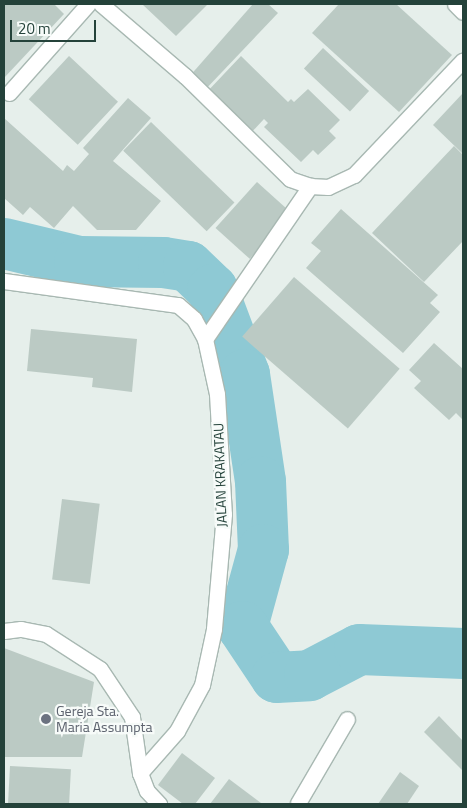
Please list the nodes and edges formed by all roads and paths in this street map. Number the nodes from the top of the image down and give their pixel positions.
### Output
1 (88, 4) edge
2 (101, 4) edge
3 (455, 4) edge
4 (463, 12) edge
5 (463, 60) edge
6 (9, 93) dead end
7 (310, 186) junction
8 (4, 281) edge
9 (208, 335) junction
10 (4, 631) edge
11 (348, 720) dead end
12 (140, 773) junction
13 (159, 804) edge
14 (298, 804) edge

1 - 6 street
2 - 7 street
3 - 4 street
5 - 7 street
7 - 9 street
8 - 9 street, JALAN KRAKATAU
9 - 12 street, JALAN KRAKATAU
10 - 12 street
11 - 14 street
12 - 13 street

